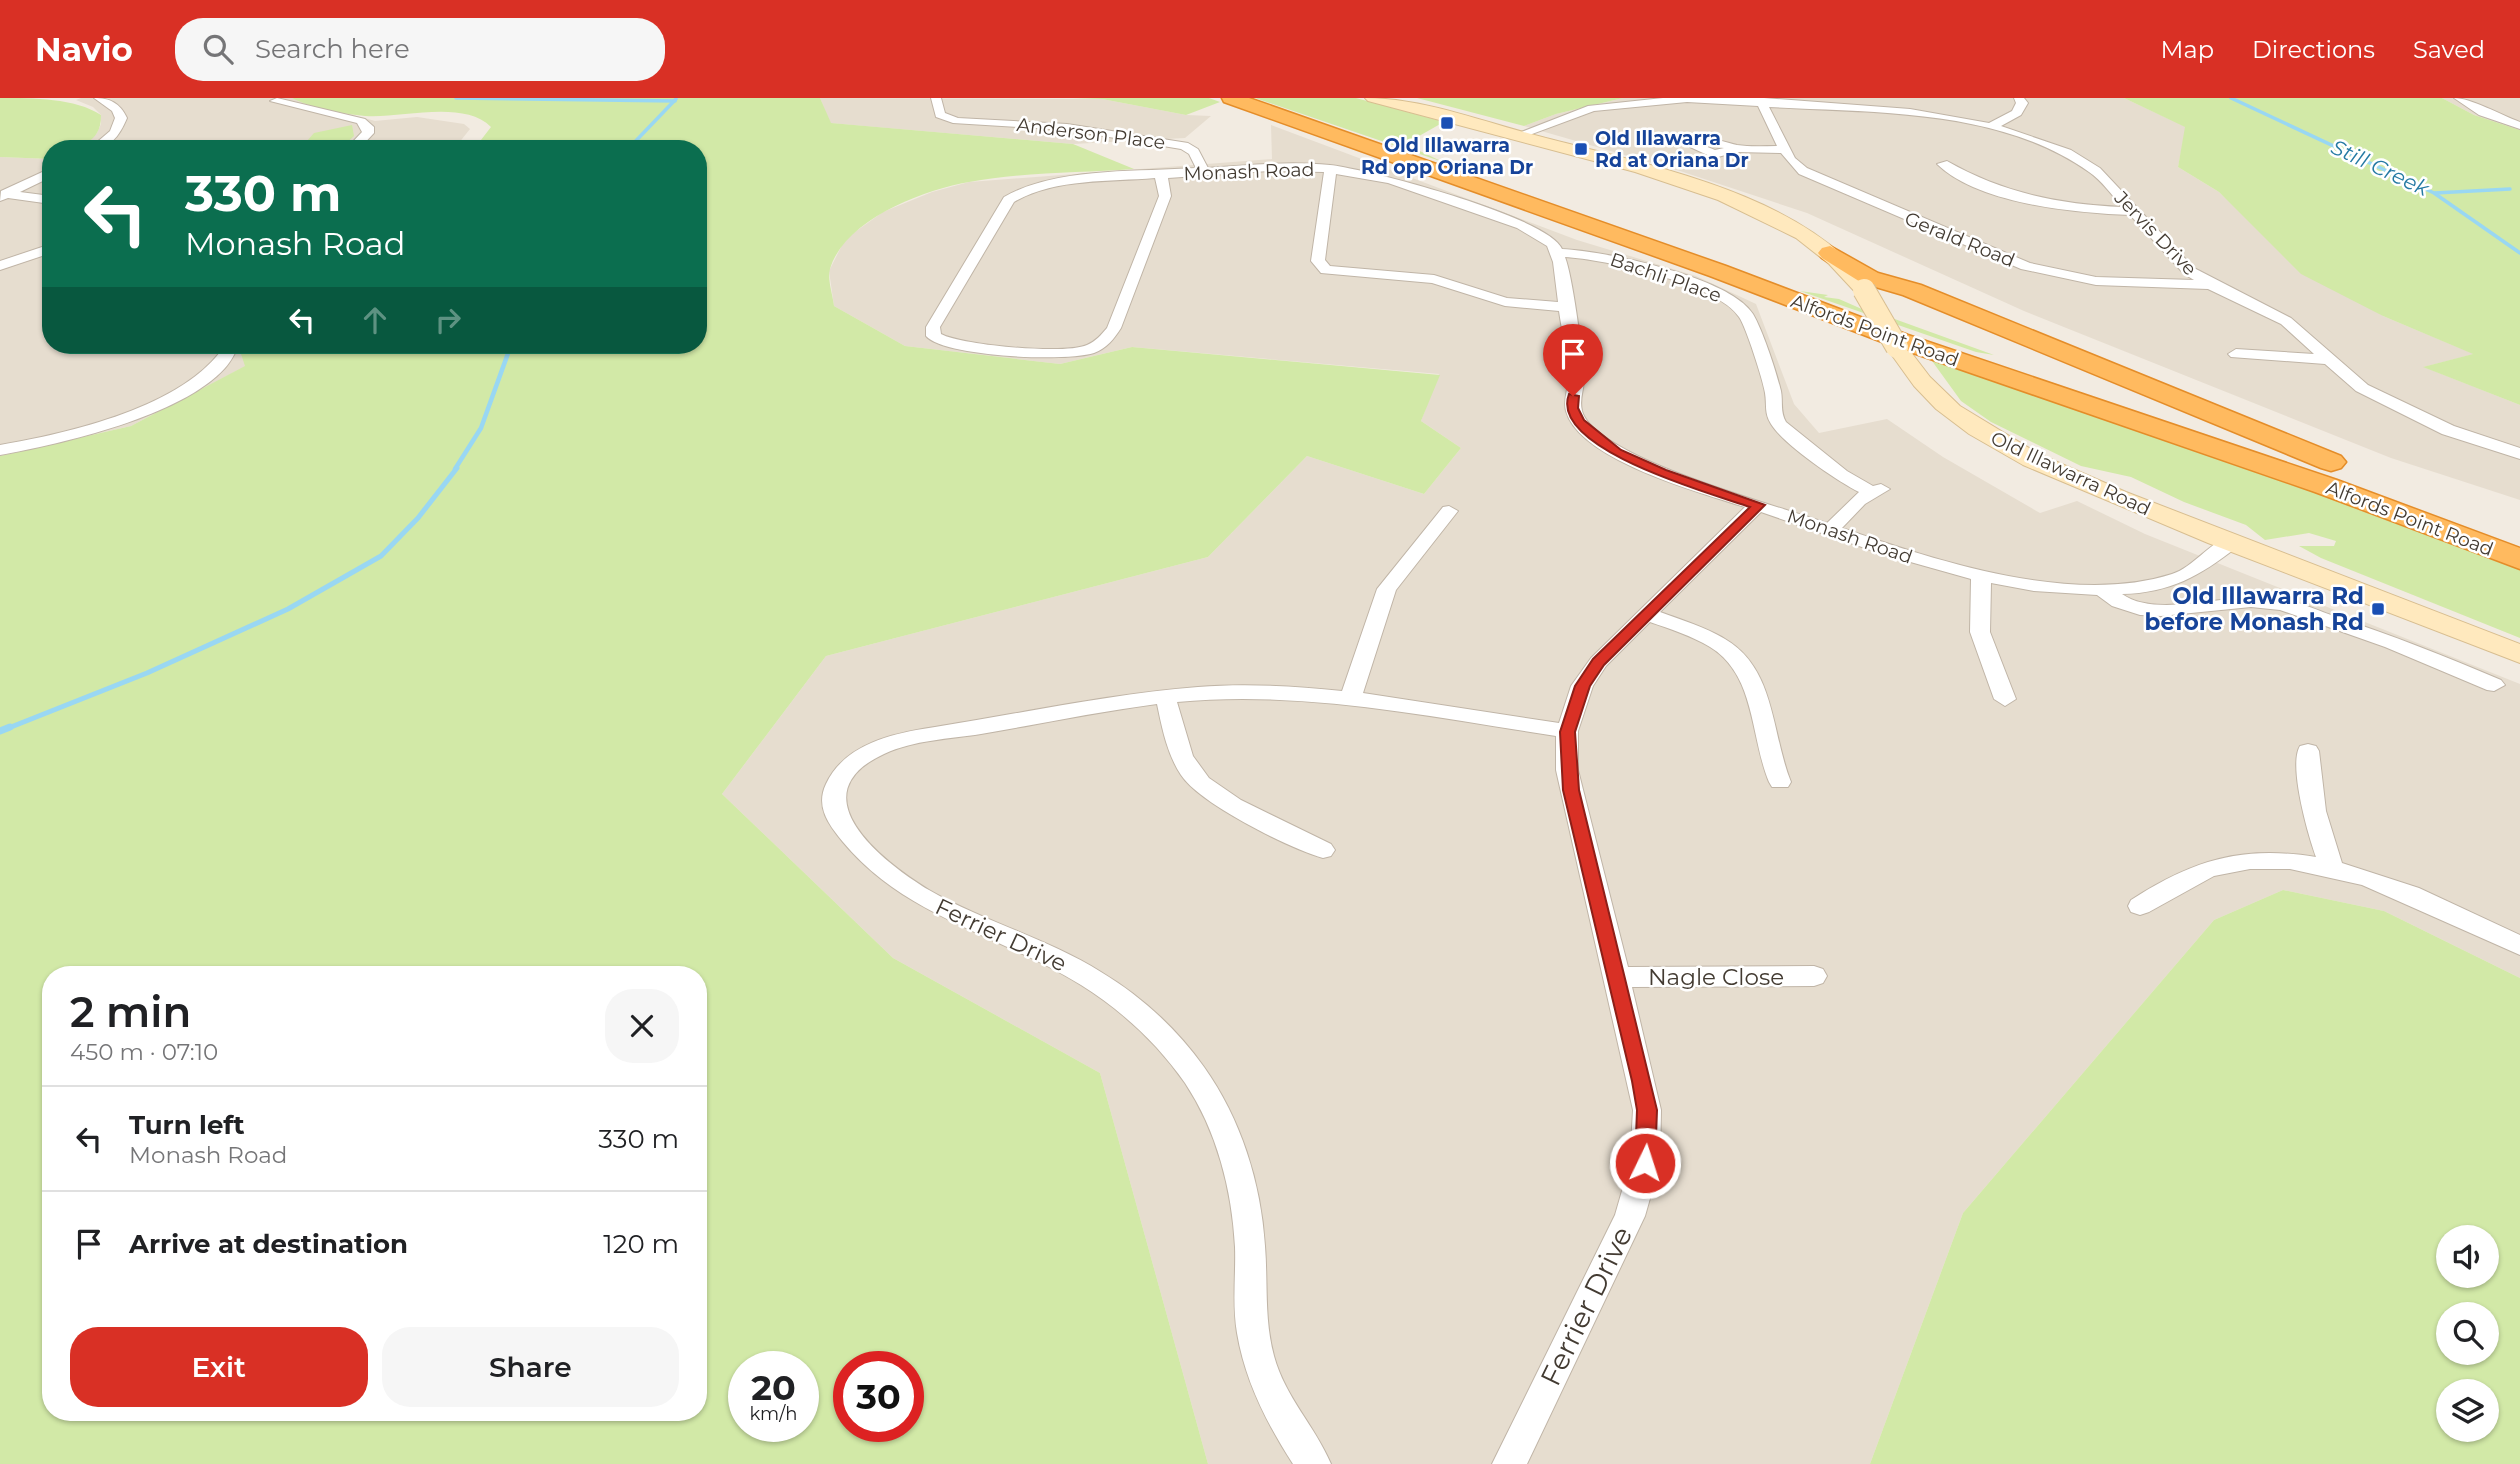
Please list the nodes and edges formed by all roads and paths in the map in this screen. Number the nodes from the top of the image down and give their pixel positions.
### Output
1 (100, 98) edge
2 (936, 98) edge
3 (1231, 98) edge
4 (1246, 98) edge
5 (1373, 98) edge
6 (2019, 98) edge
7 (2459, 98) edge
8 (1760, 100) edge
9 (276, 101) dead end
10 (1992, 126) junction
11 (2520, 126) edge
12 (1517, 136) junction
13 (106, 140) edge
14 (361, 140) edge
15 (1732, 148) dead end
16 (1784, 150) junction
17 (1943, 164) dead end
18 (1331, 169) junction
19 (1204, 172) junction
20 (1161, 175) junction
21 (42, 176) edge
22 (3, 196) edge
23 (42, 199) edge
24 (2134, 211) junction
25 (42, 251) edge
26 (1558, 253) junction
27 (1830, 253) junction
28 (0, 266) edge
29 (2211, 285) junction
30 (1567, 307) junction
31 (227, 354) edge
32 (2236, 354) dead end
33 (2327, 359) junction
34 (1774, 415) joint
35 (0, 450) edge
36 (2520, 454) edge
37 (1758, 505) junction
38 (1449, 511) dead end
39 (1830, 530) junction
40 (2520, 534) edge
41 (2230, 543) junction
42 (2520, 548) edge
43 (2520, 559) edge
44 (1981, 576) junction
45 (2100, 588) junction
46 (1647, 614) junction
47 (2520, 654) edge
48 (2494, 685) dead end
49 (1165, 696) junction
50 (1350, 699) junction
51 (2005, 699) dead end
52 (1567, 732) junction
53 (2308, 751) dead end
54 (1780, 782) dead end
55 (1323, 850) dead end
56 (2332, 868) junction
57 (2140, 906) dead end
58 (2520, 946) edge
59 (1814, 976) dead end
60 (1617, 977) junction
61 (1314, 1464) edge
62 (1509, 1464) edge

1 - 13 street
2 - 19 street, Anderson Place
3 - 43 highway, Alfords Point Road
4 - 42 highway, Alfords Point Road
5 - 12 street, Old Illawarra Road
6 - 10 street
7 - 11 street
8 - 10 street, Jervis Drive
8 - 12 street, Jervis Drive
8 - 16 street, Gerald Road
9 - 14 street
10 - 24 street, Jervis Drive
12 - 27 street, Old Illawarra Road
15 - 16 street
16 - 29 street, Gerald Road
17 - 24 street
18 - 19 street, Monash Road
18 - 26 street, Monash Road
18 - 30 street
19 - 20 street, Monash Road
20 - 20 street, Monash Road
21 - 22 street
22 - 23 street
24 - 29 street, Jervis Drive
25 - 28 street
26 - 30 street, Monash Road
26 - 34 street, Bachli Place
27 - 40 highway
27 - 41 street, Old Illawarra Road, bridge
29 - 33 street, Jervis Drive
30 - 37 street, Monash Road
31 - 35 street
32 - 33 street
33 - 36 street, Jervis Drive
34 - 39 street
37 - 39 street, Monash Road
37 - 46 street, Ferrier Drive
38 - 50 street
39 - 44 street, Monash Road
41 - 45 street, Monash Road
41 - 47 street, Old Illawarra Road
44 - 45 street, Monash Road
44 - 51 street
45 - 48 street, Monash Road
46 - 52 street, Ferrier Drive
46 - 54 street
49 - 50 street, Ferrier Drive
49 - 55 street
49 - 61 street, Ferrier Drive
50 - 52 street, Ferrier Drive
52 - 60 street, Ferrier Drive
53 - 56 street
56 - 57 street
56 - 58 street
59 - 60 street, Nagle Close
60 - 62 street, Ferrier Drive

